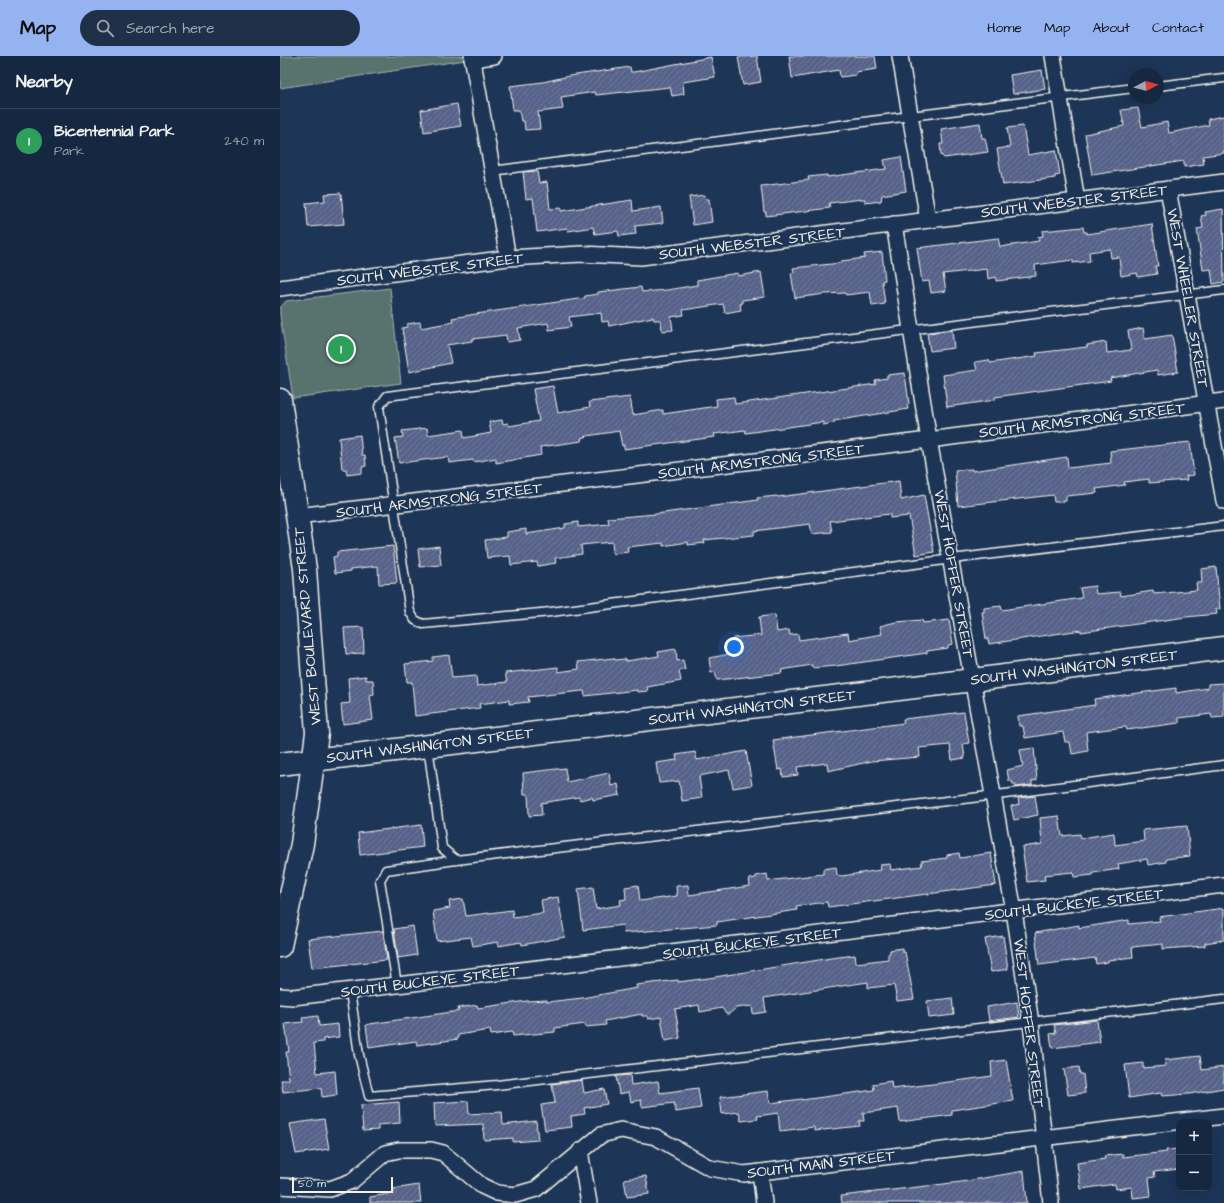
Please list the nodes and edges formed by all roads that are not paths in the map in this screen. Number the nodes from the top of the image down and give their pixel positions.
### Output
1 (494, 56) edge
2 (900, 56) edge
3 (1053, 56) edge
4 (472, 57) edge
5 (1224, 78) edge
6 (1164, 85) edge
7 (1128, 89) edge
8 (1060, 97) junction
9 (911, 117) junction
10 (492, 172) junction
11 (1224, 182) edge
12 (1168, 189) junction
13 (1077, 201) junction
14 (928, 220) junction
15 (894, 224) junction
16 (508, 258) junction
17 (280, 288) edge
18 (1224, 290) edge
19 (1187, 295) junction
20 (912, 330) junction
21 (280, 400) edge
22 (1224, 402) edge
23 (1207, 404) junction
24 (929, 440) junction
25 (1224, 501) edge
26 (395, 505) junction
27 (297, 516) junction
28 (1224, 526) edge
29 (952, 559) junction
30 (1224, 648) edge
31 (973, 680) junction
32 (428, 746) junction
33 (315, 759) junction
34 (280, 764) edge
35 (1224, 765) edge
36 (994, 795) junction
37 (456, 860) junction
38 (1224, 885) edge
39 (1014, 911) junction
40 (280, 946) edge
41 (397, 985) junction
42 (350, 990) junction
43 (280, 996) edge
44 (1224, 999) edge
45 (1031, 1023) junction
46 (1224, 1116) edge
47 (1042, 1137) junction
48 (580, 1151) junction
49 (760, 1172) junction
50 (280, 1186) edge
51 (497, 1198) edge
52 (589, 1203) edge
53 (764, 1203) edge
54 (1051, 1203) edge

1 - 4 street
2 - 9 street
3 - 8 street
4 - 10 street
5 - 6 lane
7 - 8 lane
8 - 9 lane
8 - 13 street
9 - 10 lane
9 - 14 street
10 - 16 street
11 - 12 street, SOUTH WEBSTER STREET
12 - 13 street, SOUTH WEBSTER STREET
12 - 19 street, WEST WHEELER STREET
13 - 14 street, SOUTH WEBSTER STREET
14 - 15 street, SOUTH WEBSTER STREET
15 - 16 street, SOUTH WEBSTER STREET
15 - 20 street, WEST HOFFER STREET
16 - 17 street, SOUTH WEBSTER STREET
18 - 19 lane
19 - 20 lane
19 - 23 street, WEST WHEELER STREET
20 - 24 street, WEST HOFFER STREET
20 - 26 lane
21 - 27 main road, WEST BOULEVARD STREET
22 - 23 street, SOUTH ARMSTRONG STREET
23 - 24 street, SOUTH ARMSTRONG STREET
23 - 25 street, WEST WHEELER STREET
24 - 26 street, SOUTH ARMSTRONG STREET
24 - 29 street, WEST HOFFER STREET
26 - 27 street, SOUTH ARMSTRONG STREET
26 - 29 lane
27 - 33 main road, WEST BOULEVARD STREET
28 - 29 lane
29 - 31 street, WEST HOFFER STREET
30 - 31 main road, SOUTH WASHINGTON STREET
31 - 32 main road, SOUTH WASHINGTON STREET
31 - 36 street, WEST HOFFER STREET
32 - 33 main road, SOUTH WASHINGTON STREET
32 - 37 lane
33 - 34 main road, SOUTH WASHINGTON STREET
33 - 40 main road, WEST BOULEVARD STREET
35 - 36 lane
36 - 37 lane
36 - 39 street, WEST HOFFER STREET
37 - 41 lane
38 - 39 street, SOUTH BUCKEYE STREET
39 - 41 street, SOUTH BUCKEYE STREET
39 - 45 street, WEST HOFFER STREET
41 - 42 street, SOUTH BUCKEYE STREET
42 - 43 street, SOUTH BUCKEYE STREET
42 - 45 lane
44 - 45 lane
45 - 47 street, WEST HOFFER STREET
46 - 47 street, SOUTH MAIN STREET
47 - 49 street, SOUTH MAIN STREET
47 - 54 street, WEST HOFFER STREET
48 - 49 street, SOUTH MAIN STREET
48 - 51 street, SOUTH MAIN STREET
48 - 52 street
49 - 53 street
50 - 51 street, SOUTH MAIN STREET

